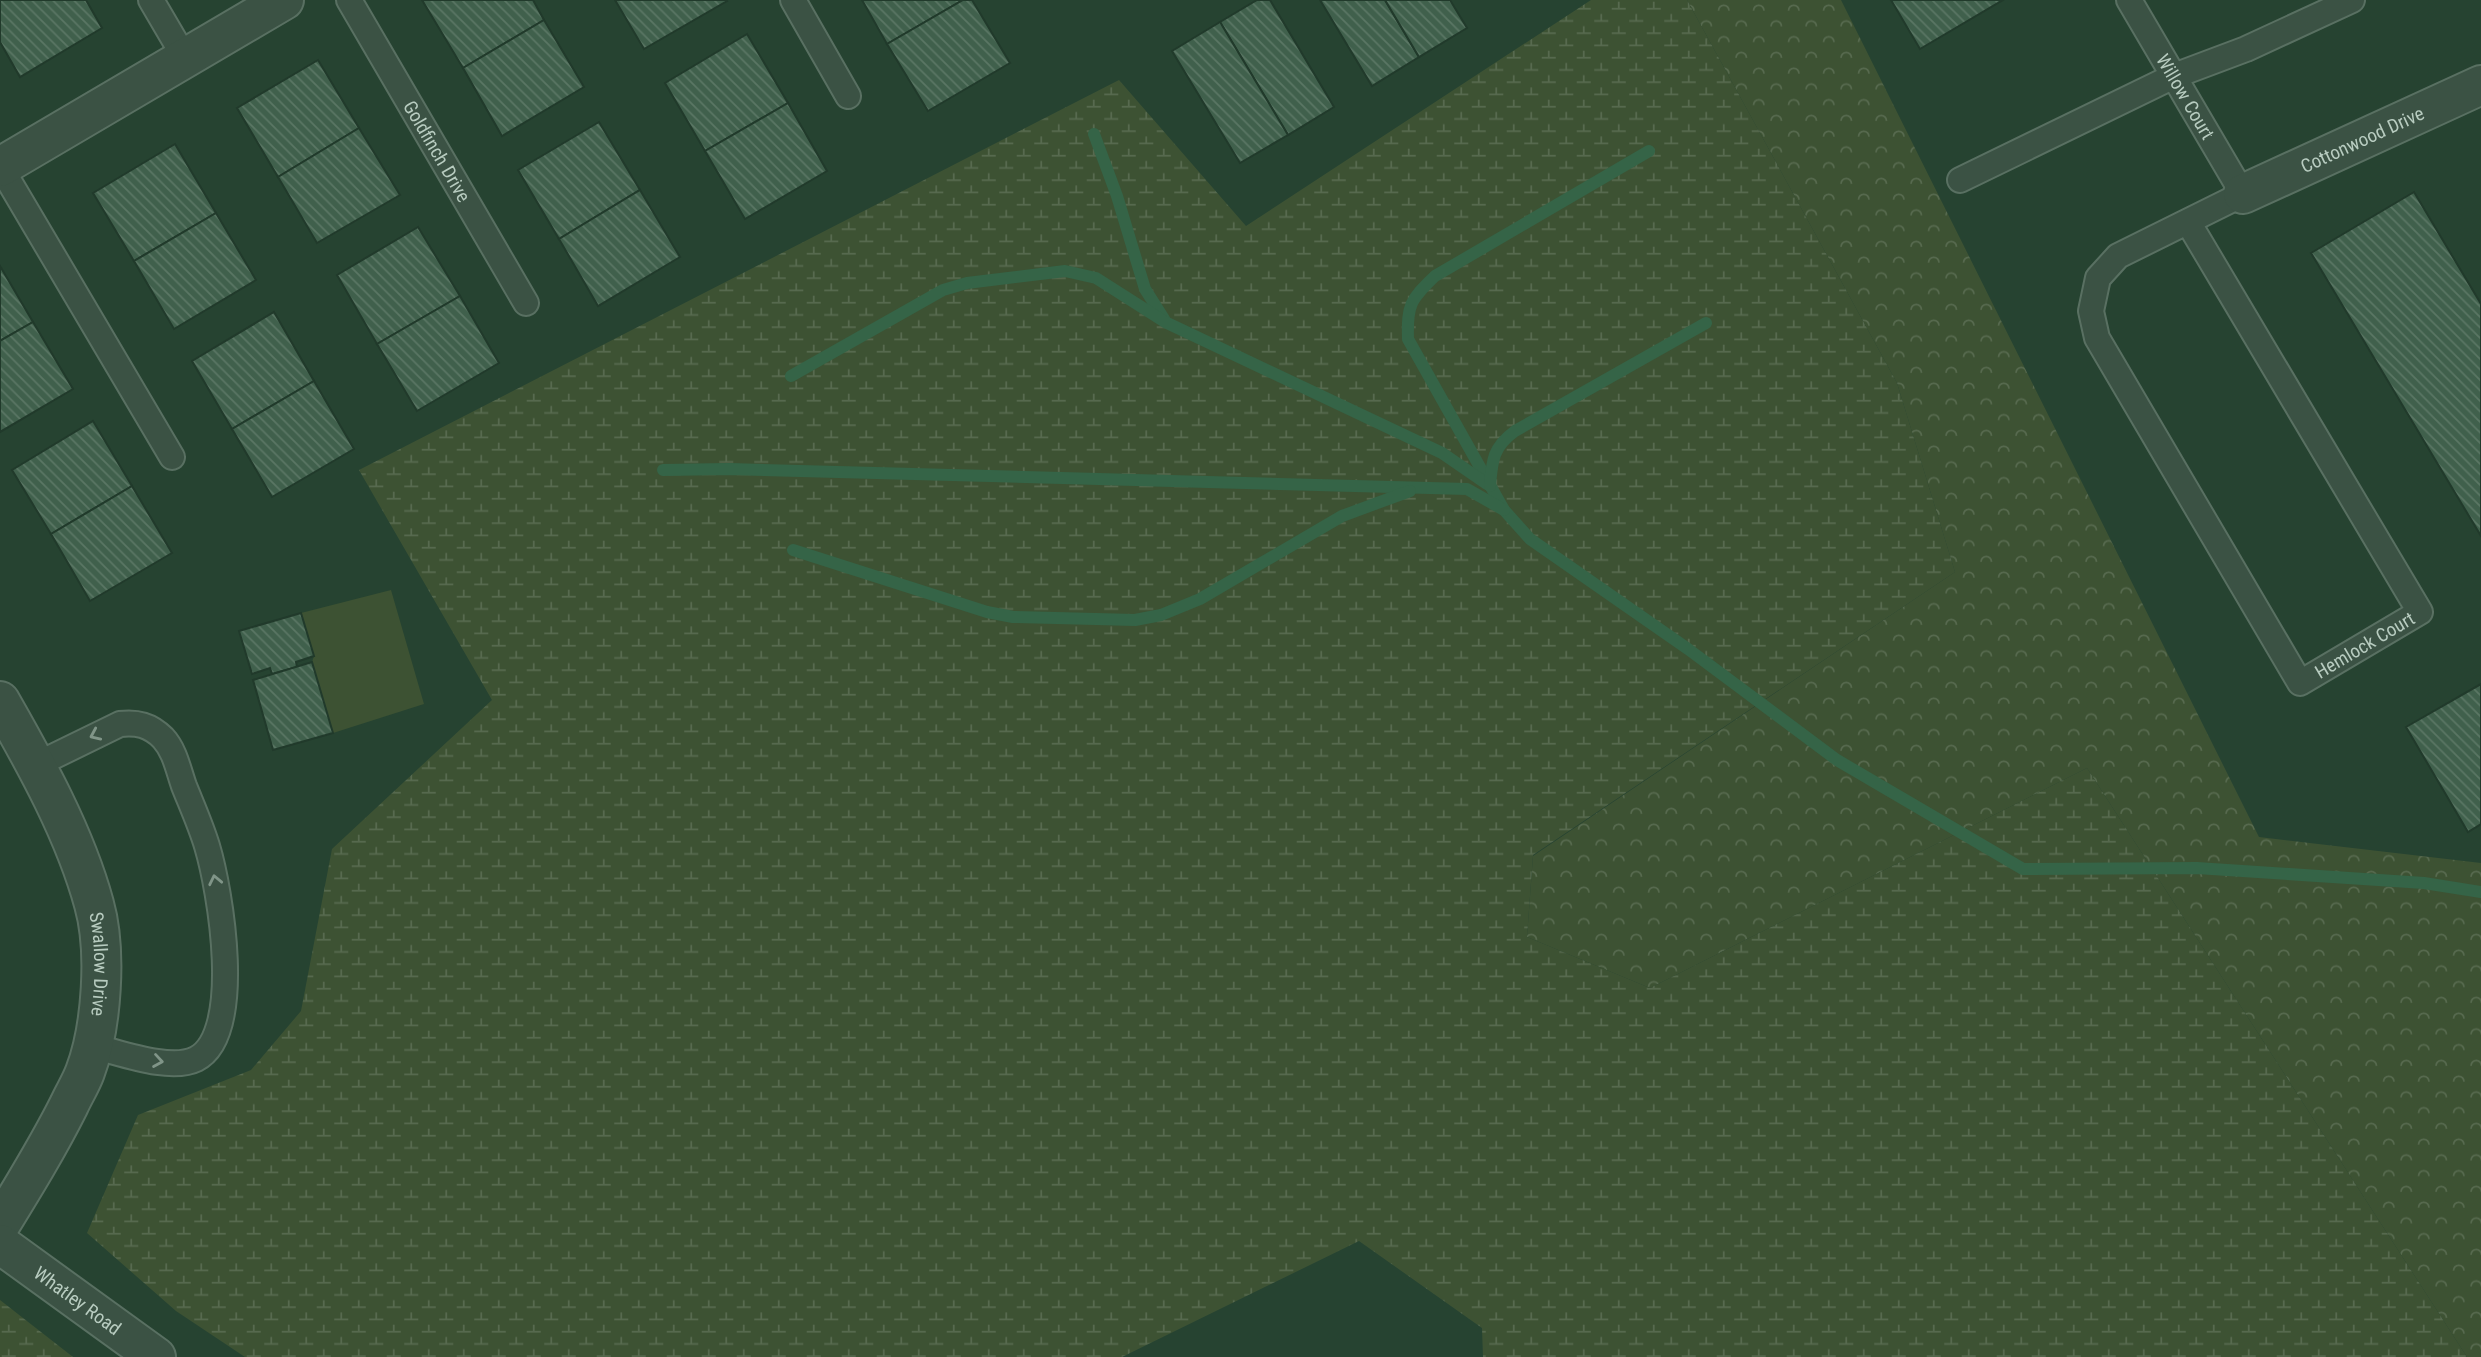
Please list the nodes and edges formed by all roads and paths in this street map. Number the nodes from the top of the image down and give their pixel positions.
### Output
1 (151, 0) edge
2 (284, 0) edge
3 (349, 0) edge
4 (793, 0) edge
5 (2129, 0) edge
6 (2352, 0) edge
7 (185, 58) junction
8 (2174, 76) junction
9 (2481, 85) edge
10 (848, 96) dead end
11 (0, 167) edge
12 (1960, 180) dead end
13 (2243, 194) junction
14 (2188, 222) junction
15 (526, 303) dead end
16 (172, 457) dead end
17 (0, 701) edge
18 (36, 765) junction
19 (92, 1046) junction
20 (0, 1225) edge
21 (0, 1244) edge
22 (156, 1357) edge

1 - 7 lane
2 - 7 street
3 - 15 lane, Goldfinch Drive
4 - 10 lane
5 - 8 lane, Willow Court
6 - 8 lane
7 - 11 street
8 - 12 lane
8 - 13 lane, Willow Court
9 - 13 street, Cottonwood Drive
11 - 16 lane
13 - 14 lane, Hemlock Court
14 - 14 lane, Hemlock Court
17 - 18 street, Swallow Drive
18 - 19 street, Swallow Drive
19 -> 18 lane
19 - 20 street, Swallow Drive
21 - 22 street, Whatley Road

